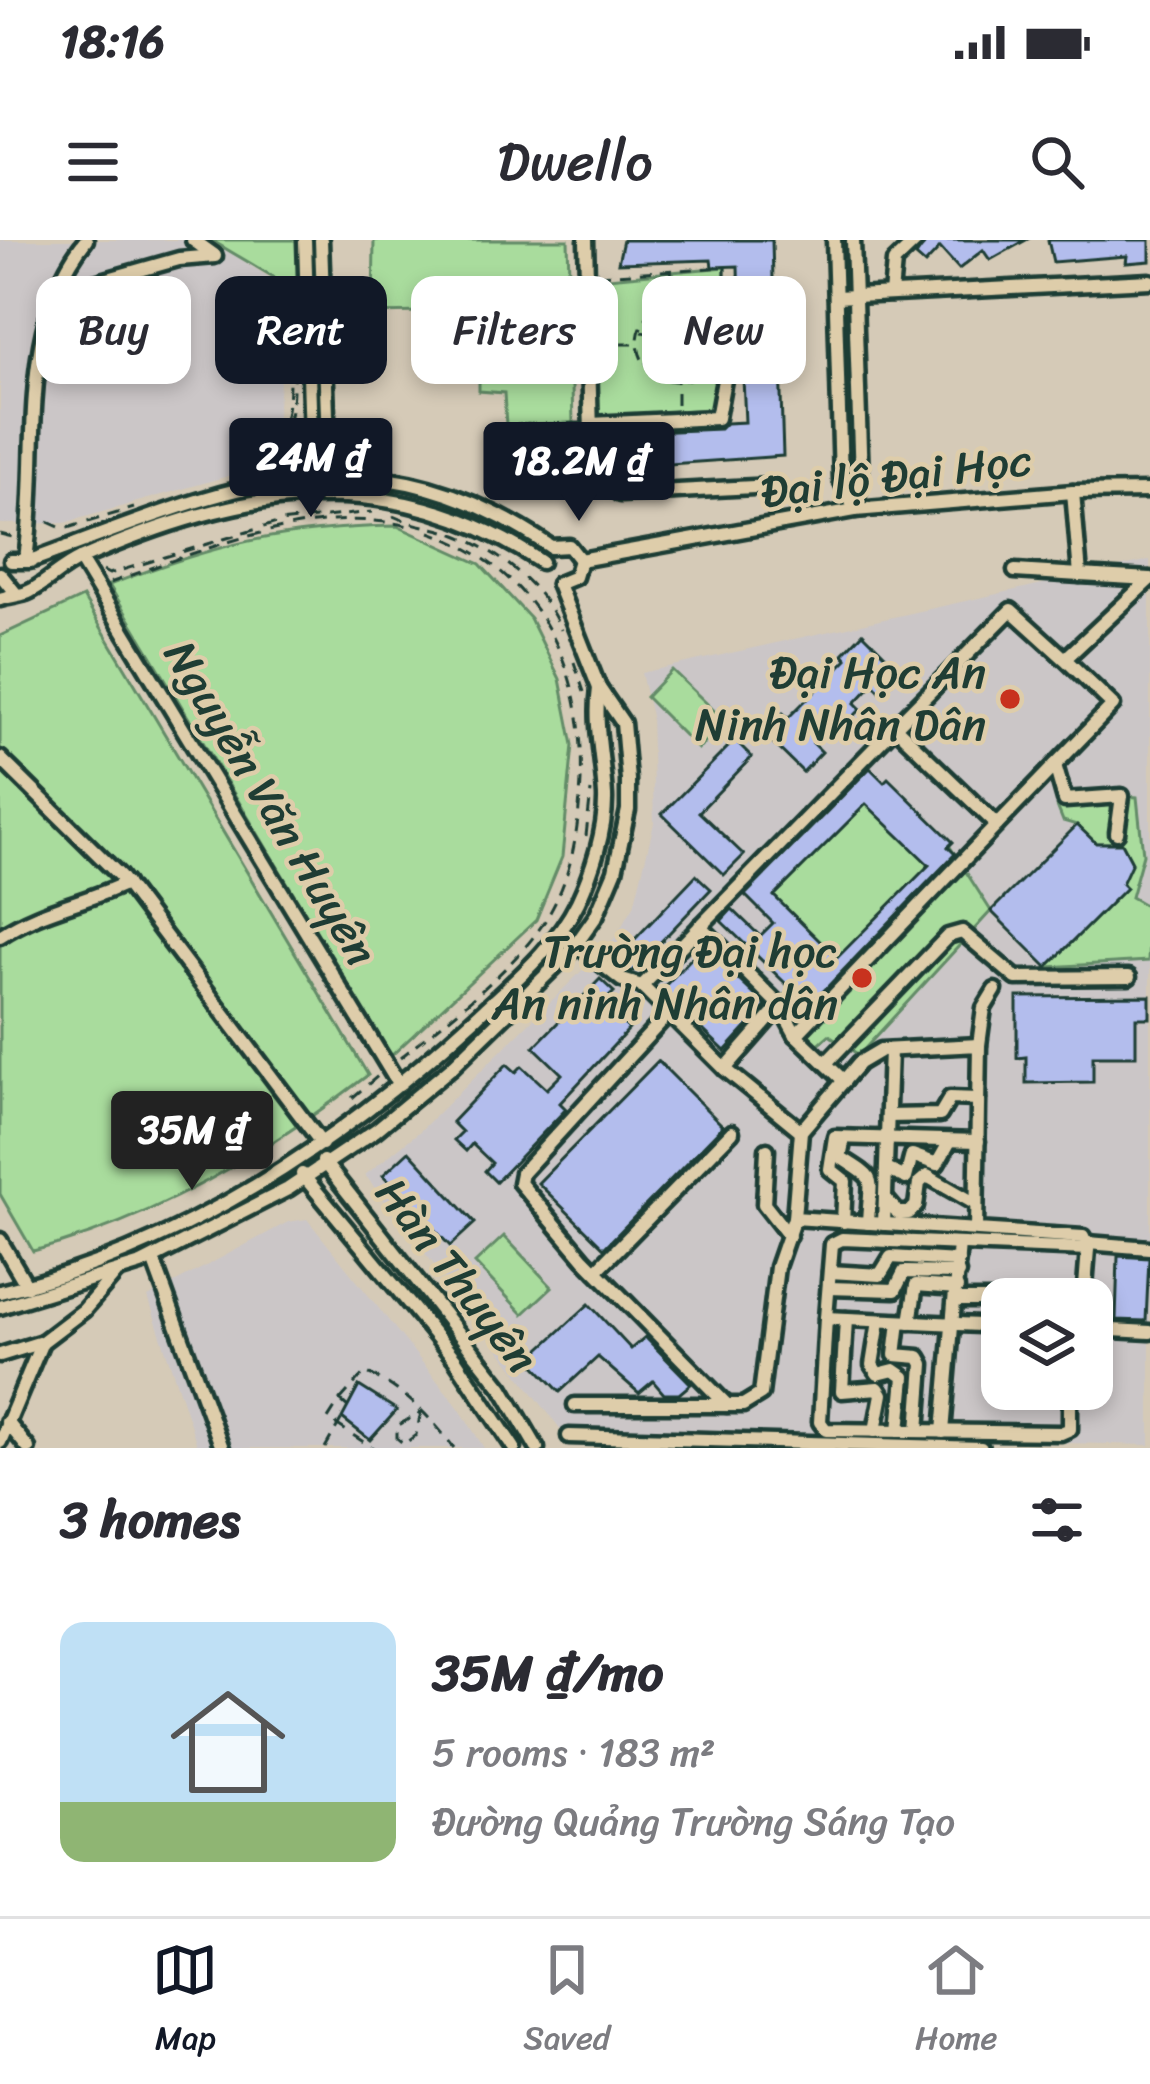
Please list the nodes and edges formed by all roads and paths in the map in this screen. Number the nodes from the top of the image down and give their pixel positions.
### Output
1 (86, 240) edge
2 (193, 240) edge
3 (304, 240) edge
4 (321, 240) edge
5 (586, 240) edge
6 (834, 240) edge
7 (854, 240) edge
8 (917, 240) edge
9 (670, 268) junction
10 (66, 276) edge
11 (119, 276) edge
12 (587, 276) joint
13 (671, 276) edge
14 (727, 276) edge
15 (1150, 281) edge
16 (891, 294) junction
17 (855, 296) junction
18 (836, 297) junction
19 (642, 328) edge
20 (640, 331) joint
21 (618, 344) edge
22 (638, 344) junction
23 (642, 355) edge
24 (38, 384) edge
25 (289, 384) edge
26 (590, 384) edge
27 (676, 384) edge
28 (724, 384) edge
29 (677, 410) dead end
30 (591, 424) junction
31 (329, 472) junction
32 (312, 474) junction
33 (225, 483) dead end
34 (773, 486) dead end
35 (1150, 491) edge
36 (1073, 492) junction
37 (855, 510) junction
38 (47, 522) dead end
39 (280, 522) junction
40 (418, 528) junction
41 (282, 530) junction
42 (0, 534) edge
43 (58, 537) dead end
44 (29, 541) junction
45 (551, 547) junction
46 (6, 557) edge
47 (80, 559) junction
48 (28, 560) junction
49 (580, 560) junction
50 (541, 562) junction
51 (139, 563) junction
52 (1015, 571) dead end
53 (142, 572) junction
54 (1080, 575) junction
55 (1, 576) edge
56 (1150, 579) edge
57 (37, 583) junction
58 (109, 583) dead end
59 (558, 584) junction
60 (16, 594) junction
61 (0, 599) edge
62 (562, 632) dead end
63 (571, 653) dead end
64 (1065, 658) junction
65 (598, 688) junction
66 (585, 695) dead end
67 (895, 727) junction
68 (0, 758) edge
69 (1055, 765) junction
70 (591, 784) dead end
71 (997, 825) junction
72 (1117, 833) dead end
73 (586, 843) dead end
74 (580, 863) dead end
75 (126, 884) junction
76 (700, 926) junction
77 (0, 936) edge
78 (576, 944) junction
79 (1129, 977) dead end
80 (642, 986) junction
81 (995, 990) dead end
82 (780, 1006) junction
83 (669, 1013) junction
84 (796, 1035) junction
85 (980, 1045) junction
86 (890, 1050) junction
87 (826, 1064) junction
88 (725, 1069) junction
89 (394, 1075) junction
90 (844, 1081) junction
91 (352, 1097) dead end
92 (978, 1099) junction
93 (358, 1104) dead end
94 (888, 1115) junction
95 (801, 1131) junction
96 (732, 1132) dead end
97 (844, 1138) junction
98 (887, 1141) junction
99 (950, 1141) junction
100 (977, 1141) junction
101 (319, 1147) junction
102 (767, 1150) dead end
103 (293, 1164) junction
104 (326, 1165) junction
105 (886, 1169) junction
106 (304, 1178) junction
107 (885, 1198) junction
108 (976, 1204) junction
109 (794, 1219) junction
110 (843, 1222) junction
111 (868, 1223) junction
112 (884, 1224) junction
113 (976, 1230) junction
114 (789, 1236) junction
115 (0, 1240) edge
116 (959, 1244) junction
117 (1088, 1246) junction
118 (1149, 1247) edge
119 (111, 1258) junction
120 (153, 1259) junction
121 (958, 1267) junction
122 (596, 1271) junction
123 (830, 1272) junction
124 (116, 1273) junction
125 (1086, 1278) edge
126 (27, 1286) junction
127 (829, 1288) junction
128 (0, 1292) edge
129 (957, 1294) junction
130 (981, 1297) edge
131 (0, 1307) edge
132 (826, 1318) junction
133 (846, 1319) junction
134 (879, 1321) junction
135 (904, 1322) junction
136 (956, 1324) junction
137 (981, 1326) edge
138 (1113, 1330) edge
139 (1150, 1332) edge
140 (42, 1342) junction
141 (0, 1355) edge
142 (340, 1400) junction
143 (575, 1405) dead end
144 (727, 1405) junction
145 (348, 1407) dead end
146 (1070, 1410) edge
147 (422, 1412) joint
148 (340, 1421) junction
149 (7, 1422) junction
150 (875, 1431) junction
151 (899, 1431) junction
152 (918, 1431) junction
153 (944, 1432) junction
154 (569, 1436) dead end
155 (0, 1442) edge
156 (671, 1443) edge
157 (28, 1448) edge
158 (222, 1448) edge
159 (325, 1448) edge
160 (373, 1448) edge
161 (454, 1448) edge
162 (514, 1448) edge
163 (537, 1448) edge
164 (981, 1448) edge

1 - 10 street
2 - 11 street
3 - 32 street
4 - 31 street
5 - 12 street
6 - 18 street
7 - 17 street
8 - 16 street
9 - 12 path
9 - 13 path
9 - 14 path
15 - 16 street
16 - 17 street
17 - 18 street
17 - 37 street
18 - 37 street
19 - 20 path
20 - 22 path
21 - 22 path
22 - 23 path
24 - 44 street
25 - 33 path
26 - 30 street
27 - 29 path
28 - 30 street
30 - 34 street
31 - 32 street
31 - 45 street
32 - 48 street
35 - 36 street, Đại lộ Đại Học
36 - 37 street, Đại lộ Đại Học
36 - 54 street
37 - 49 street, Đại lộ Đại Học
38 - 43 path
39 - 40 path
39 - 41 path
39 - 51 path
40 - 41 path
40 - 62 path
40 - 89 path
41 - 53 path
42 - 44 path
44 - 48 street
45 - 49 street
45 - 50 street
46 - 48 street
46 - 55 street
47 - 50 street
47 - 51 path
47 - 57 street
47 - 89 street, Nguyễn Văn Huyên
48 - 57 street
49 - 59 street
50 - 59 street
51 - 53 path
52 - 54 street
53 - 58 path
54 - 56 street
55 - 60 street
56 - 64 street
57 - 60 street
59 - 65 street
60 - 61 street
63 - 66 path
64 - 67 street
64 - 69 street
65 - 78 street
65 - 89 street
67 - 71 street
67 - 76 street
68 - 75 street, Hàn Thuyên
69 - 71 street
69 - 72 street
70 - 73 path
71 - 84 street
74 - 89 path
75 - 77 street
75 - 101 street, Hàn Thuyên
76 - 80 street
76 - 82 street
78 - 80 street
78 - 104 street
79 - 87 street
80 - 83 street
81 - 85 street
82 - 84 street
82 - 88 street
83 - 88 street
83 - 122 street
84 - 87 street
85 - 86 street
85 - 92 street
86 - 90 street
86 - 94 street
87 - 90 street
88 - 95 street
89 - 91 path
89 - 93 path
89 - 101 street
90 - 95 street
92 - 94 street
92 - 100 street
94 - 98 street
95 - 109 street
96 - 122 street
97 - 98 street
97 - 110 street
97 - 111 street
98 - 99 street
98 - 105 street
99 - 100 street
99 - 105 street
100 - 108 street
101 - 103 street
101 - 104 street, Hàn Thuyên
102 - 114 street
103 - 106 street, Hàn Thuyên
103 - 119 street
104 - 106 street
104 - 163 street, Hàn Thuyên
105 - 107 street
106 - 120 street
106 - 162 street, Hàn Thuyên
107 - 108 street
107 - 112 street
108 - 113 street
109 - 110 street
109 - 114 street
110 - 111 street
111 - 112 street
112 - 113 street
113 - 117 street
114 - 144 street
115 - 126 street
116 - 117 street
116 - 121 street
116 - 123 street
117 - 118 street
117 - 125 street
119 - 124 street
119 - 126 street
120 - 124 street
120 - 158 street
121 - 123 street
121 - 127 street
121 - 129 street
122 - 144 street
123 - 127 street
124 - 131 street
124 - 140 street
126 - 128 street
127 - 132 street
129 - 130 street
129 - 135 street
129 - 136 street
132 - 133 street
132 - 150 street
133 - 134 street
133 - 150 street
134 - 135 street
134 - 151 street
135 - 136 street
135 - 152 street
136 - 137 street
136 - 153 street
138 - 139 street
140 - 141 street
140 - 149 street
142 - 145 path
142 - 148 path
142 - 161 path
143 - 144 street
146 - 153 street
147 - 147 path
148 - 159 path
148 - 160 path
149 - 155 street
149 - 157 street
150 - 151 street
151 - 152 street
152 - 153 street
154 - 156 street
156 - 164 street

